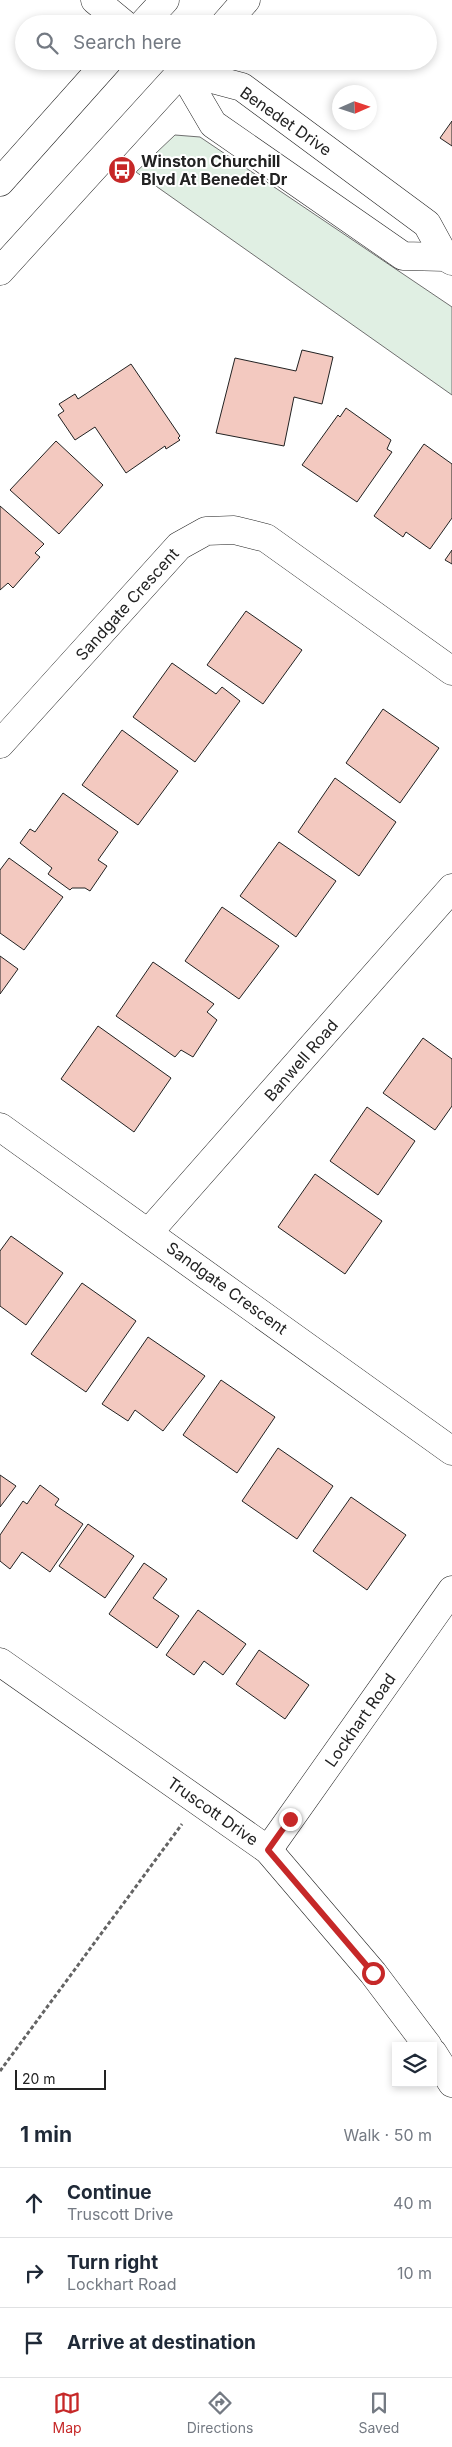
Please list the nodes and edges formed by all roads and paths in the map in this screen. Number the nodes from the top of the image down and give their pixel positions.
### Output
1 (95, 0) edge
2 (165, 0) edge
3 (246, 0) edge
4 (113, 15) edge
5 (151, 15) edge
6 (233, 15) edge
7 (100, 70) edge
8 (176, 70) edge
9 (184, 70) edge
10 (197, 70) edge
11 (0, 182) edge
12 (449, 259) edge
13 (0, 271) edge
14 (452, 671) edge
15 (0, 744) edge
16 (452, 888) edge
17 (0, 1127) edge
18 (149, 1232) junction
19 (452, 1452) edge
20 (452, 1590) edge
21 (0, 1662) edge
22 (199, 1802) junction
23 (268, 1850) junction
24 (425, 2042) edge
25 (437, 2060) edge
26 (0, 2071) edge
27 (452, 2083) edge

1 - 4 street
2 - 5 street
3 - 6 street
7 - 11 street
8 - 13 street
9 - 12 street, Benedet Drive
10 - 12 street, Benedet Drive
14 - 15 street, Sandgate Crescent
16 - 18 street, Banwell Road
17 - 18 street, Sandgate Crescent
18 - 19 street, Sandgate Crescent
20 - 23 street, Lockhart Road
21 - 22 street, Truscott Drive
22 - 23 street, Truscott Drive
22 - 26 path
23 - 24 street, Truscott Drive
25 - 27 street

